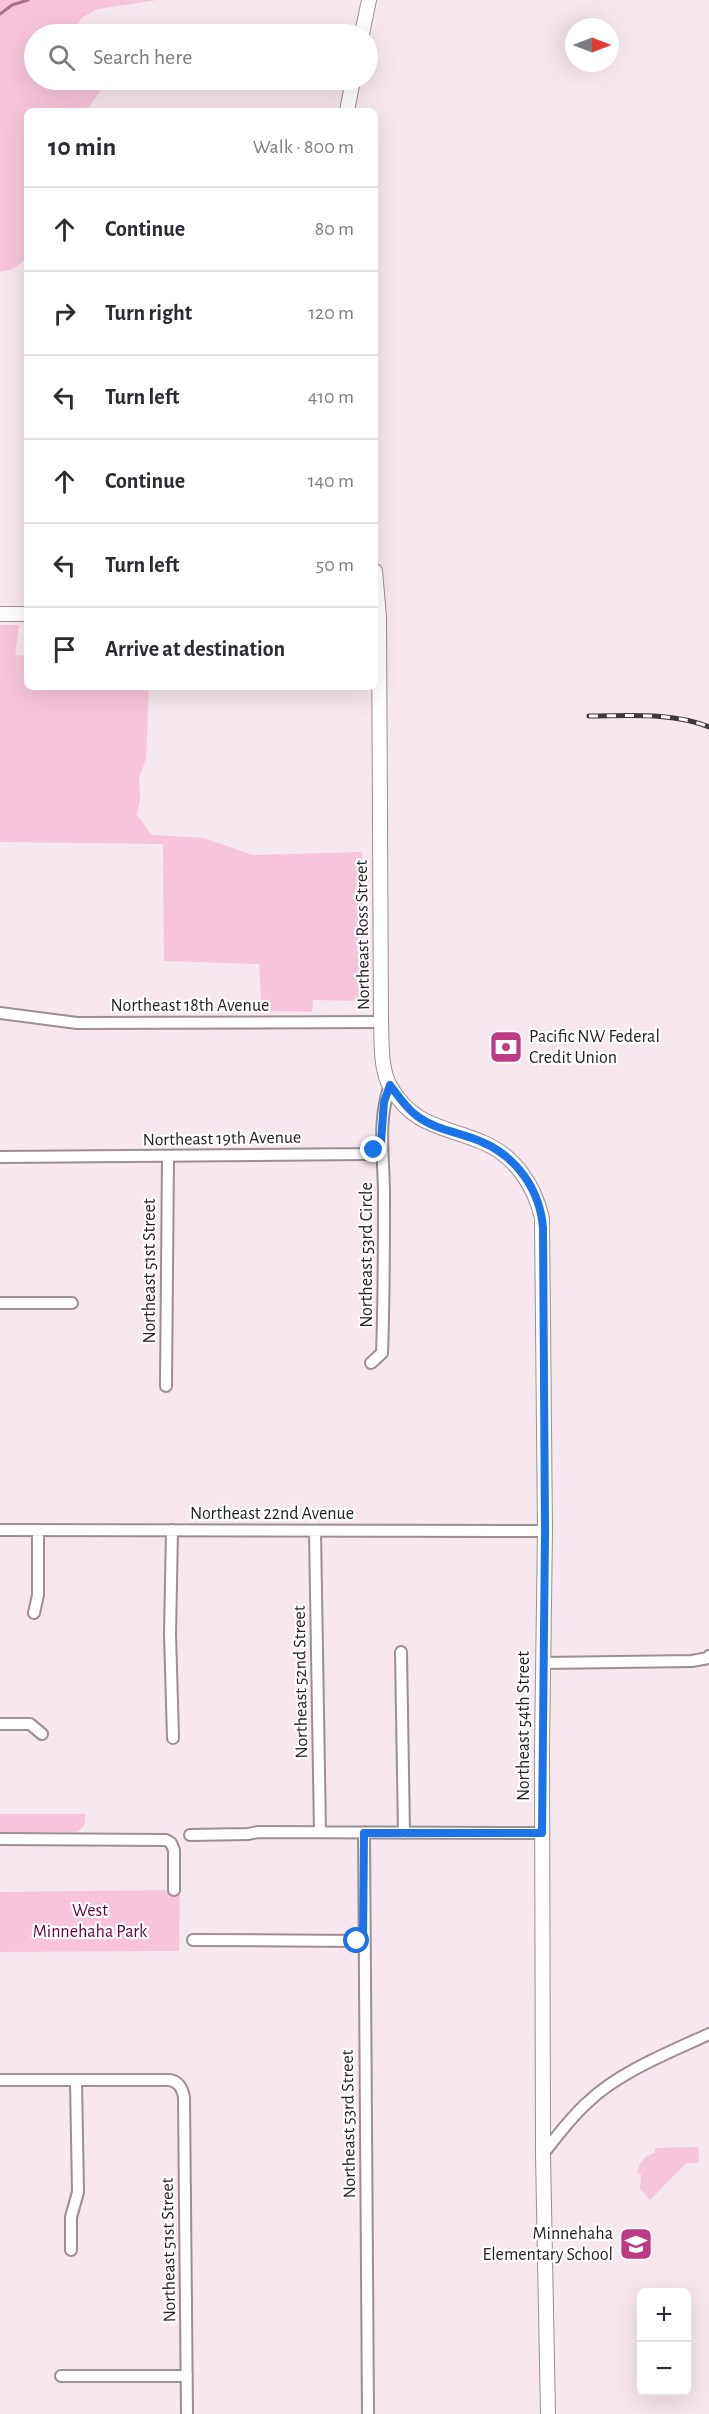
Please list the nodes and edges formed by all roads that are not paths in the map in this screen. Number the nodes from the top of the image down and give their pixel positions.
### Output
1 (369, 0) edge
2 (364, 24) edge
3 (351, 90) edge
4 (348, 108) edge
5 (0, 614) edge
6 (24, 614) edge
7 (378, 690) edge
8 (0, 1013) edge
9 (381, 1022) junction
10 (390, 1085) junction
11 (381, 1142) junction
12 (168, 1156) junction
13 (0, 1157) edge
14 (542, 1218) joint
15 (0, 1303) edge
16 (72, 1303) dead end
17 (371, 1363) dead end
18 (166, 1386) dead end
19 (0, 1530) edge
20 (38, 1530) junction
21 (172, 1530) junction
22 (315, 1531) junction
23 (545, 1531) junction
24 (34, 1613) dead end
25 (401, 1652) dead end
26 (709, 1658) edge
27 (543, 1663) junction
28 (0, 1724) edge
29 (42, 1734) dead end
30 (173, 1738) dead end
31 (320, 1832) junction
32 (364, 1833) junction
33 (404, 1833) junction
34 (542, 1833) junction
35 (190, 1835) dead end
36 (0, 1839) edge
37 (174, 1890) dead end
38 (193, 1940) dead end
39 (363, 1941) junction
40 (709, 2034) edge
41 (0, 2080) edge
42 (76, 2080) junction
43 (543, 2154) junction
44 (71, 2250) dead end
45 (61, 2376) dead end
46 (187, 2376) junction
47 (187, 2414) edge
48 (369, 2414) edge
49 (548, 2414) edge

1 - 2 street
3 - 4 street
5 - 6 street
7 - 9 street, Northeast Ross Street
8 - 9 street, Northeast 18th Avenue
9 - 10 street, Northeast Ross Street
10 - 11 street
10 - 14 street, Northeast Ross Street
11 - 12 street, Northeast 19th Avenue
11 - 17 street, Northeast 53rd Circle
12 - 13 street, Northeast 19th Avenue
12 - 18 street, Northeast 51st Street
14 - 23 street, Northeast 54th Street
15 - 16 street
19 - 20 street, Northeast 22nd Avenue
20 - 21 street, Northeast 22nd Avenue
20 - 24 street
21 - 22 street, Northeast 22nd Avenue
21 - 30 street
22 - 23 street, Northeast 22nd Avenue
22 - 31 street, Northeast 52nd Street
23 - 27 street, Northeast 54th Street
25 - 33 street
26 - 27 street
27 - 34 street, Northeast 54th Street
28 - 29 street
31 - 32 street
31 - 35 street
32 - 33 street
32 - 39 street, Northeast 53rd Street
33 - 34 street
34 - 43 street, Northeast 54th Street
36 - 37 street
38 - 39 street
39 - 48 street, Northeast 53rd Street
40 - 43 street
41 - 42 street
42 - 44 street
42 - 46 street, Northeast 51st Street
43 - 49 street, Northeast 54th Street
45 - 46 street
46 - 47 street, Northeast 51st Street

